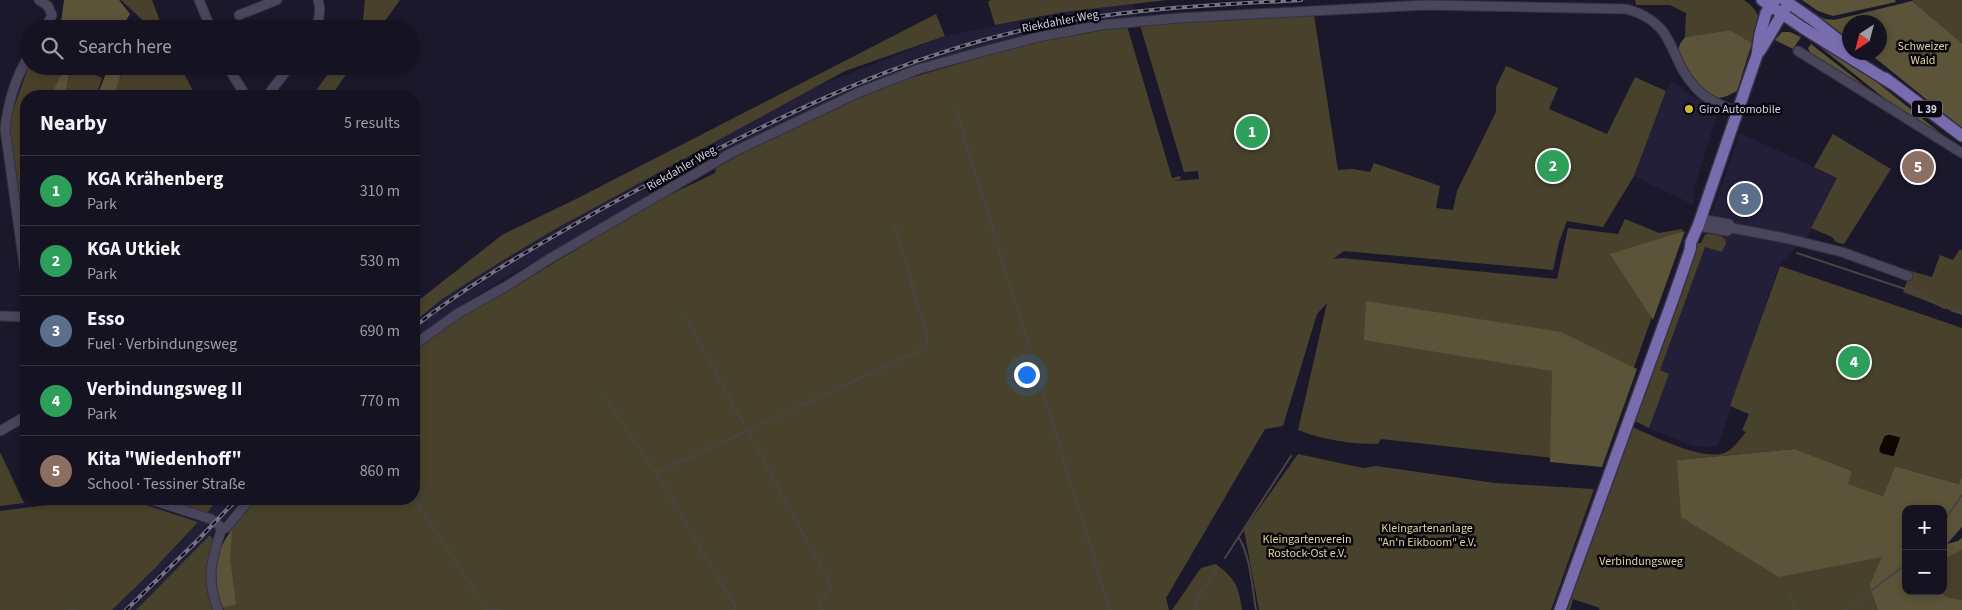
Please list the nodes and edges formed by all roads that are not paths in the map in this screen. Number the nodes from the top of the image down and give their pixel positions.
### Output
1 (39, 0) edge
2 (199, 0) edge
3 (277, 0) edge
4 (318, 0) edge
5 (1769, 2) edge
6 (1787, 2) edge
7 (1782, 14) junction
8 (239, 15) dead end
9 (50, 20) edge
10 (207, 20) edge
11 (318, 20) edge
12 (1842, 43) edge
13 (1798, 51) dead end
14 (1757, 55) junction
15 (1864, 60) edge
16 (20, 74) edge
17 (233, 75) edge
18 (283, 75) edge
19 (1891, 83) junction
20 (242, 90) edge
21 (272, 90) edge
22 (1738, 112) junction
23 (1962, 136) edge
24 (1962, 153) edge
25 (1700, 222) junction
26 (20, 236) edge
27 (1908, 276) dead end
28 (0, 316) edge
29 (20, 317) edge
30 (420, 341) edge
31 (20, 419) edge
32 (0, 431) edge
33 (168, 505) edge
34 (245, 505) edge
35 (222, 528) junction
36 (218, 610) edge
37 (1560, 610) edge

1 - 9 street
2 - 10 street
3 - 8 street
4 - 11 street
5 - 7 main road, L 39
5 - 14 main road
6 - 7 main road
6 - 12 main road
7 - 14 main road
7 - 19 main road, L 39
13 - 24 street
14 - 22 main road
15 - 19 main road, L 39
16 - 26 street
17 - 20 street
18 - 21 street
19 - 23 main road, L 39
22 - 25 main road
22 - 30 street, Riekdahler Weg
25 - 27 street
25 - 37 main road
28 - 29 street
31 - 32 street
33 - 35 street
34 - 35 street
35 - 36 street

